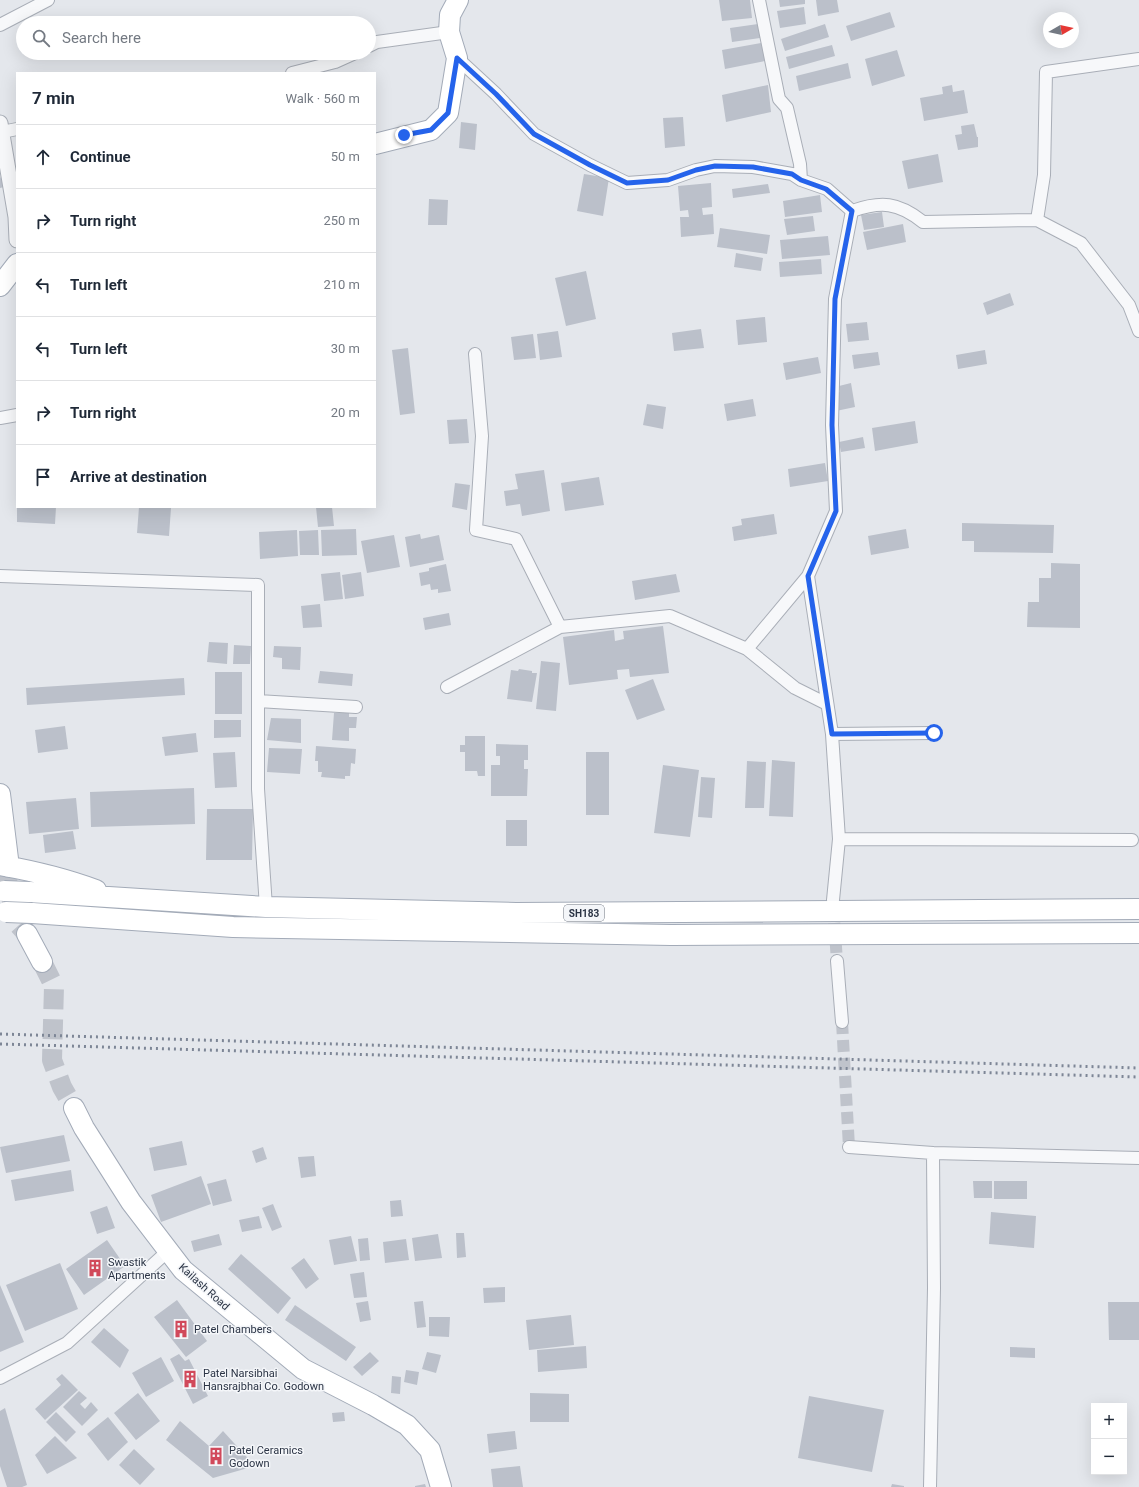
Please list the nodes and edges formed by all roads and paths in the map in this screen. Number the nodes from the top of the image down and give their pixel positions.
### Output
1 (48, 0) edge
2 (458, 0) edge
3 (759, 0) edge
4 (17, 16) edge
5 (16, 17) edge
6 (0, 25) edge
7 (449, 32) junction
8 (376, 42) edge
9 (457, 58) junction
10 (1139, 59) edge
11 (339, 60) edge
12 (296, 72) edge
13 (1, 128) edge
14 (16, 129) edge
15 (376, 144) edge
16 (801, 180) junction
17 (852, 211) junction
18 (16, 217) edge
19 (1037, 220) junction
20 (16, 265) edge
21 (0, 286) edge
22 (1139, 331) edge
23 (475, 354) dead end
24 (16, 415) edge
25 (0, 418) edge
26 (0, 576) edge
27 (808, 576) junction
28 (560, 628) junction
29 (747, 649) junction
30 (446, 687) dead end
31 (258, 701) junction
32 (827, 704) junction
33 (356, 707) dead end
34 (934, 733) dead end
35 (832, 734) junction
36 (0, 794) edge
37 (839, 840) junction
38 (1132, 840) dead end
39 (5, 866) edge
40 (2, 890) edge
41 (119, 898) junction
42 (833, 900) tunnel mouth
43 (266, 907) junction
44 (1139, 909) edge
45 (3, 912) edge
46 (118, 918) junction
47 (1139, 932) edge
48 (27, 934) tunnel mouth
49 (837, 961) tunnel mouth
50 (42, 962) tunnel mouth
51 (842, 1022) tunnel mouth
52 (74, 1108) tunnel mouth
53 (849, 1147) dead end
54 (933, 1153) junction
55 (1139, 1158) edge
56 (168, 1251) junction
57 (0, 1378) edge
58 (441, 1487) edge
59 (930, 1487) edge

1 - 4 street
2 - 7 main road
3 - 16 street
5 - 6 street
7 - 8 street
7 - 9 main road
9 - 15 main road
9 - 16 street
10 - 19 street
11 - 12 street
13 - 14 street
13 - 18 street
16 - 17 street
17 - 19 street
17 - 27 street
19 - 22 street
20 - 21 main road
23 - 28 street
24 - 25 street
26 - 31 street
27 - 29 street
27 - 32 street
28 - 29 street
28 - 30 street
29 - 32 street
31 - 33 street
31 - 43 street
32 - 35 street
34 - 35 street
35 - 37 street
36 - 39 main road
37 - 38 street
37 - 42 street
39 - 41 main road
40 - 41 main road, SH183, bridge
41 - 43 main road, SH183
41 - 46 main road
43 - 44 main road, SH183
45 - 46 main road, bridge
46 - 47 main road
48 - 50 main road
49 - 51 street
52 - 56 main road, Kailash Road
53 - 54 street
54 - 55 street
54 - 59 street
56 - 57 street
56 - 58 main road, Kailash Road

